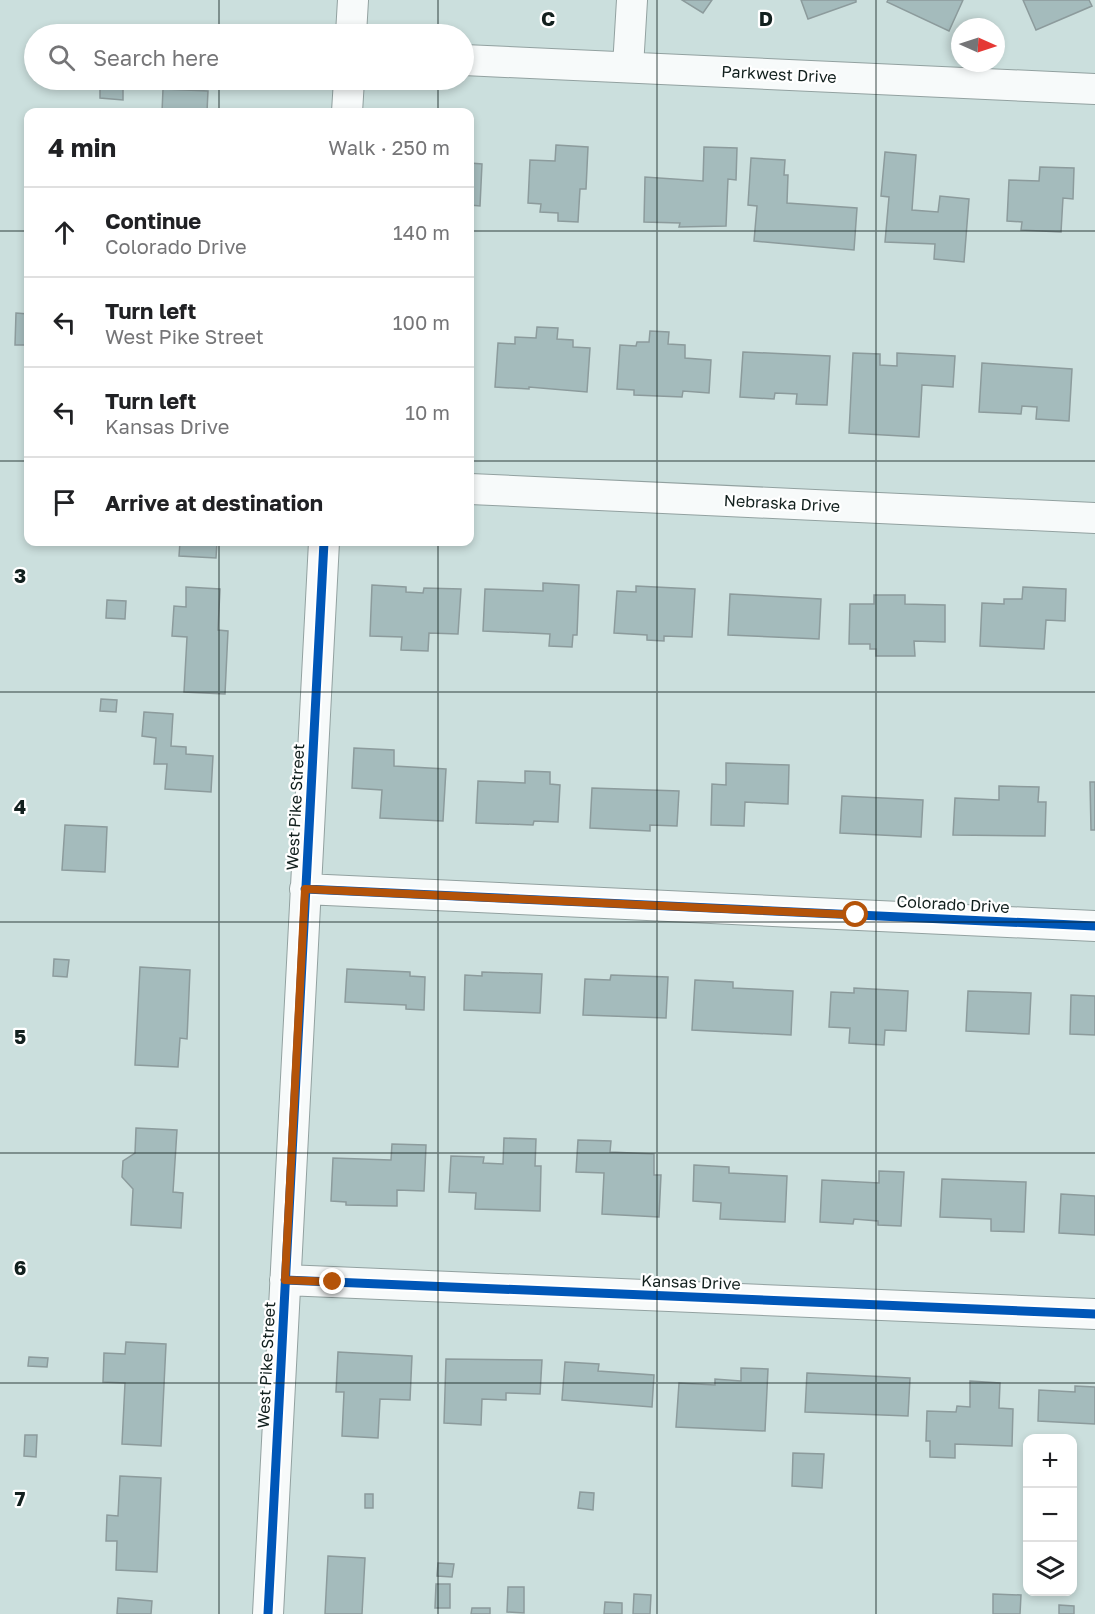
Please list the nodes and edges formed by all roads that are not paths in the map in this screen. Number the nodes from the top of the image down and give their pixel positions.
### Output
1 (353, 0) edge
2 (632, 0) edge
3 (352, 24) edge
4 (474, 60) edge
5 (628, 67) junction
6 (1095, 89) edge
7 (348, 90) edge
8 (347, 108) edge
9 (474, 489) edge
10 (1095, 518) edge
11 (324, 546) edge
12 (305, 889) junction
13 (1095, 926) edge
14 (285, 1280) junction
15 (1095, 1314) edge
16 (268, 1614) edge

1 - 3 street
2 - 5 street
4 - 5 street, Parkwest Drive
5 - 6 street, Parkwest Drive
7 - 8 street
9 - 10 street, Nebraska Drive
11 - 12 street, West Pike Street
12 - 13 street, Colorado Drive
12 - 14 street, West Pike Street
14 - 15 street, Kansas Drive
14 - 16 street, West Pike Street

